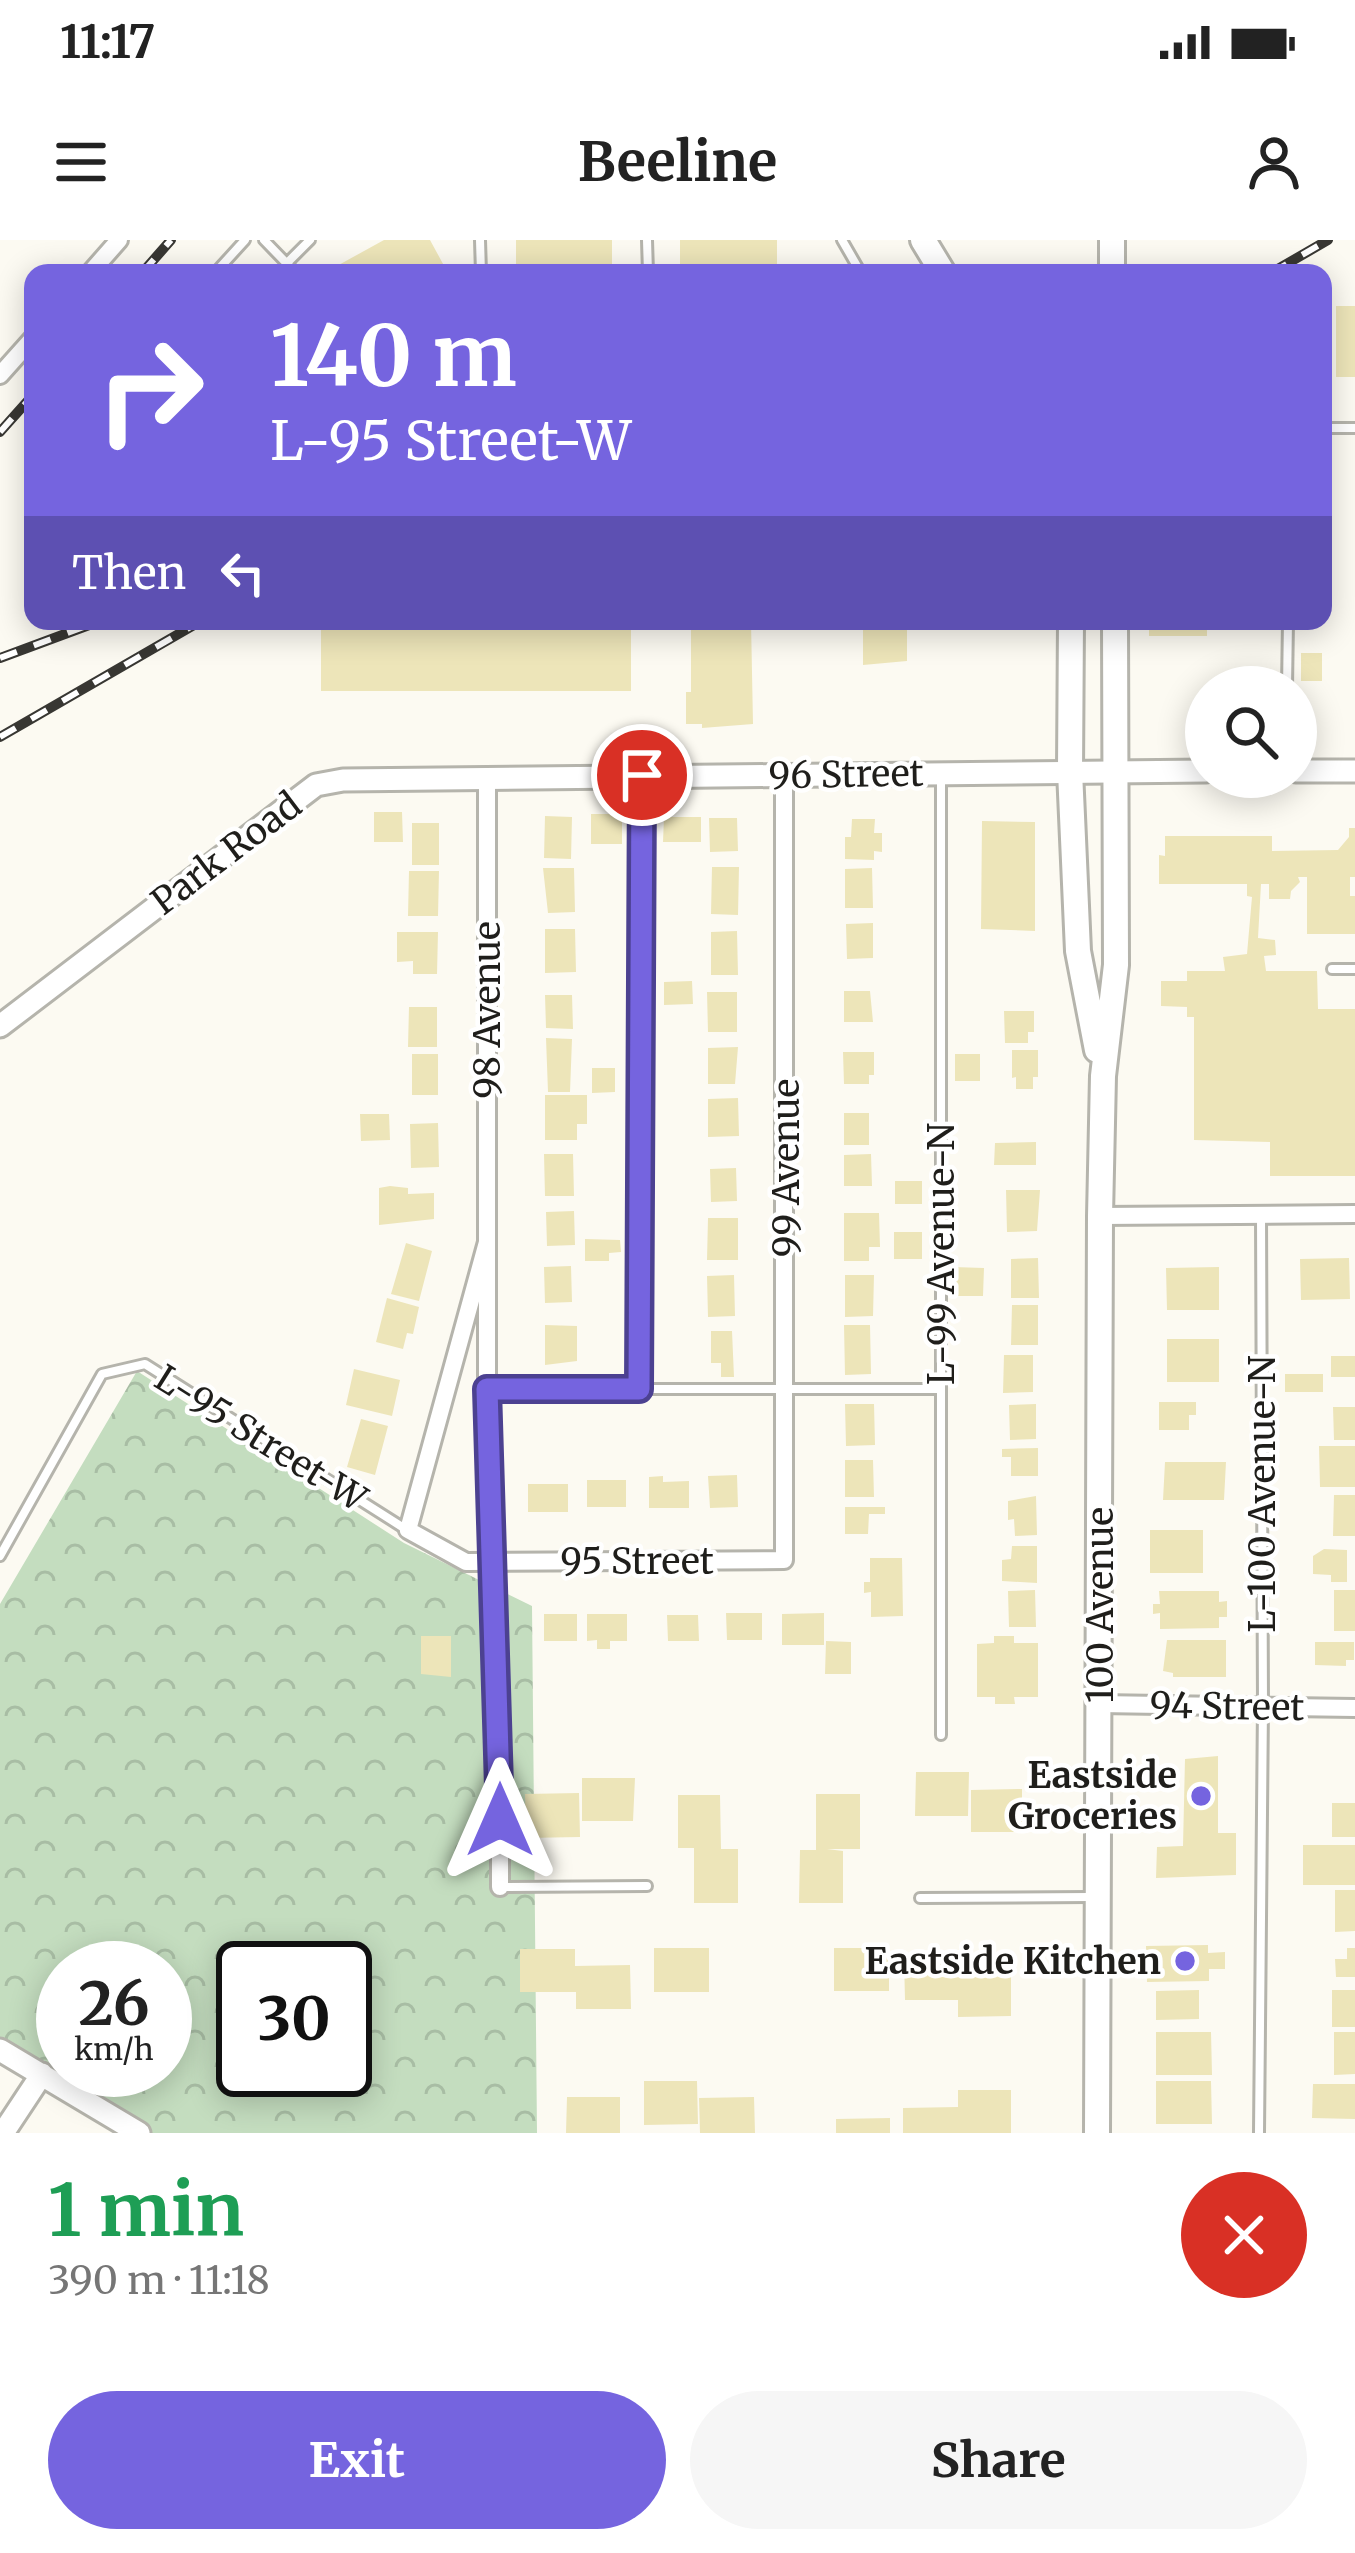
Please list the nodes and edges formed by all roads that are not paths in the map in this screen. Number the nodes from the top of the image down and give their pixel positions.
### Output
1 (119, 240) edge
2 (245, 240) edge
3 (265, 240) edge
4 (310, 240) edge
5 (287, 263) joint
6 (98, 264) edge
7 (223, 264) edge
8 (24, 348) edge
9 (0, 375) edge
10 (1071, 630) edge
11 (1114, 630) edge
12 (1288, 630) edge
13 (1287, 666) edge
14 (1117, 770) junction
15 (1070, 771) junction
16 (1185, 771) edge
17 (1317, 771) edge
18 (1355, 771) edge
19 (941, 773) junction
20 (642, 775) junction
21 (784, 775) junction
22 (487, 778) junction
23 (1332, 969) dead end
24 (1355, 969) edge
25 (0, 1026) edge
26 (1102, 1076) junction
27 (1261, 1214) junction
28 (1355, 1214) edge
29 (1100, 1216) junction
30 (488, 1242) junction
31 (487, 1389) junction
32 (639, 1389) junction
33 (787, 1389) junction
34 (941, 1389) junction
35 (408, 1531) junction
36 (0, 1556) edge
37 (784, 1560) joint
38 (490, 1562) junction
39 (1100, 1704) junction
40 (1263, 1705) junction
41 (1355, 1708) edge
42 (941, 1735) dead end
43 (647, 1886) dead end
44 (500, 1887) joint
45 (1098, 1897) junction
46 (920, 1898) dead end
47 (0, 2050) edge
48 (36, 2070) edge
49 (36, 2084) edge
50 (80, 2097) edge
51 (3, 2133) edge
52 (139, 2133) edge
53 (1096, 2133) edge
54 (1258, 2133) edge

1 - 6 street
2 - 7 lane
3 - 5 lane
4 - 5 lane
8 - 9 street
10 - 15 main road
11 - 14 main road, 100 Avenue
12 - 13 lane
14 - 15 street, 96 Street
14 - 16 street, 96 Street
14 - 26 main road, 100 Avenue
15 - 19 street, 96 Street
15 - 26 main road, 100 Avenue
17 - 18 street
19 - 21 street, 96 Street
19 - 34 lane, L-99 Avenue-N
20 - 21 street, 96 Street
20 - 22 street, 96 Street
20 - 32 lane
21 - 33 street, 99 Avenue
22 - 25 street, Park Road
22 - 30 street, 98 Avenue
23 - 24 lane
26 - 29 main road, 100 Avenue
27 - 28 street
27 - 29 street
27 - 40 lane, L-100 Avenue-N
29 - 39 main road, 100 Avenue
30 - 31 street, 98 Avenue
30 - 35 street, 98 Avenue
31 - 32 lane
31 - 38 street, 98 Avenue
32 - 33 lane
33 - 34 lane
33 - 37 street, 99 Avenue
34 - 42 lane, L-99 Avenue-N
35 - 36 lane, L-95 Street-W
35 - 38 street
37 - 38 street, 95 Street
38 - 44 street, 98 Avenue
39 - 40 street, 94 Street
39 - 45 main road, 100 Avenue
40 - 41 street, 94 Street
40 - 54 lane, L-100 Avenue-N
43 - 44 lane
45 - 46 lane
45 - 53 main road, 100 Avenue
47 - 48 street
49 - 51 street
50 - 52 street

